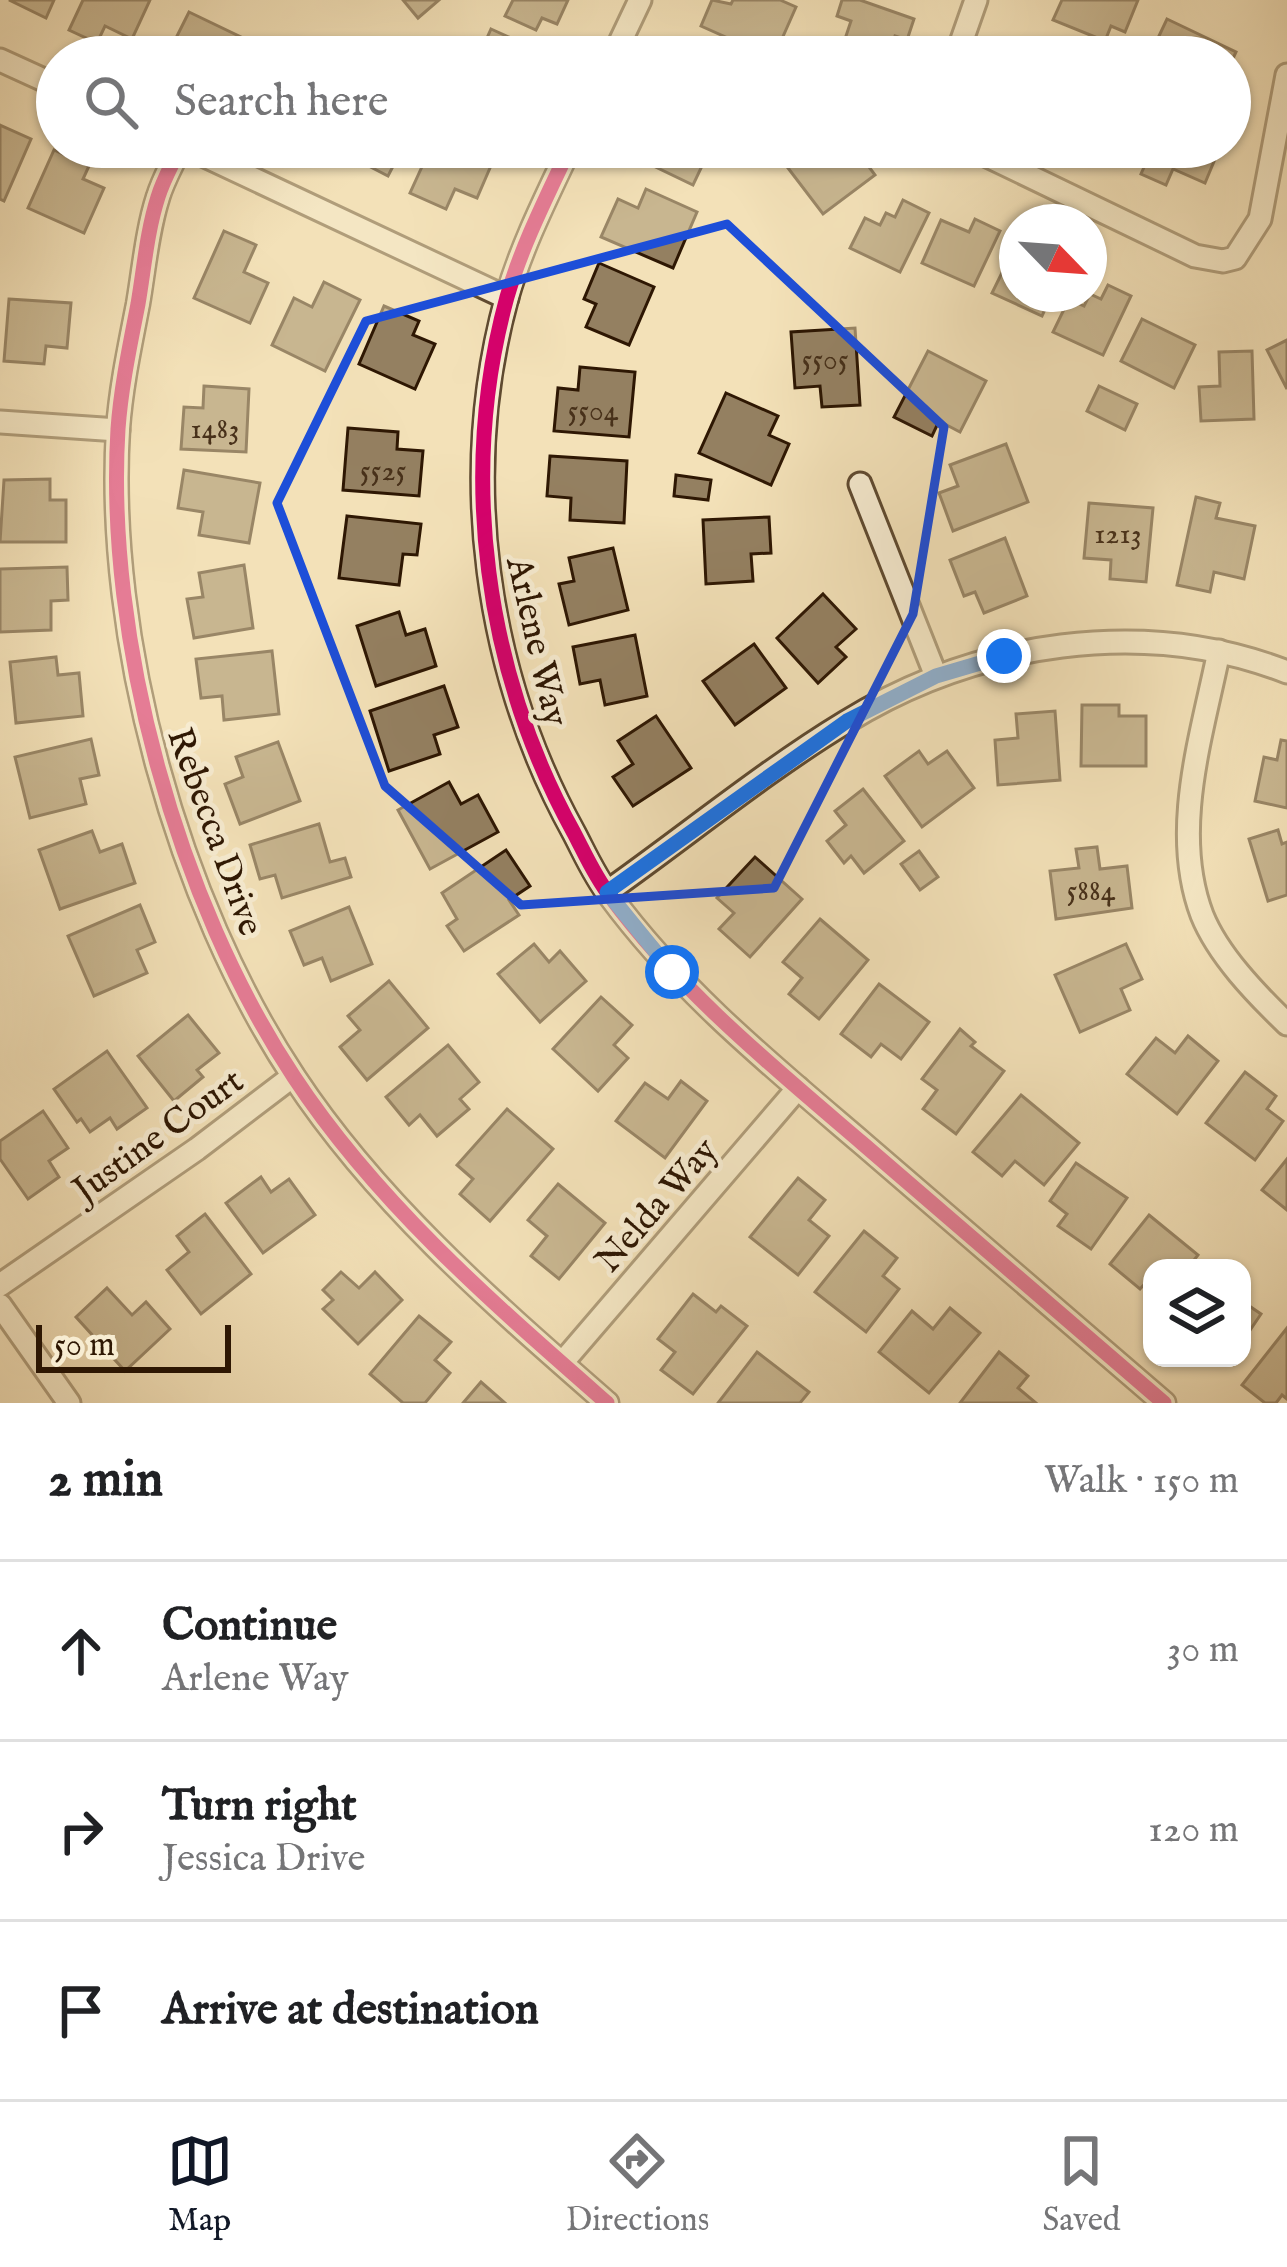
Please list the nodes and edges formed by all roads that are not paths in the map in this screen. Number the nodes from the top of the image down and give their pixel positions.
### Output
1 (640, 0) edge
2 (976, 0) edge
3 (623, 36) edge
4 (963, 36) edge
5 (0, 60) edge
6 (1287, 75) edge
7 (36, 76) edge
8 (172, 168) edge
9 (228, 168) edge
10 (560, 168) edge
11 (1013, 168) edge
12 (507, 298) junction
13 (0, 422) edge
14 (118, 430) junction
15 (860, 484) dead end
16 (1219, 651) junction
17 (1287, 672) edge
18 (936, 676) junction
19 (607, 892) junction
20 (1287, 1024) edge
21 (293, 1076) junction
22 (798, 1088) junction
23 (0, 1286) edge
24 (0, 1305) edge
25 (562, 1364) junction
26 (69, 1403) edge
27 (607, 1403) edge
28 (1164, 1403) edge

1 - 3 street
2 - 4 street
5 - 7 street
6 - 11 street
8 - 14 street, Rebecca Drive
9 - 12 street
10 - 12 street, Arlene Way
12 - 19 street, Arlene Way
13 - 14 street
14 - 21 street, Rebecca Drive
15 - 18 street
16 - 17 street
16 - 18 street
16 - 20 street
18 - 19 street
19 - 22 street, Arlene Way
21 - 23 street, Justine Court
21 - 25 street, Rebecca Drive
22 - 25 street, Nelda Way
22 - 28 street, Arlene Way
24 - 26 street
25 - 27 street, Rebecca Drive

